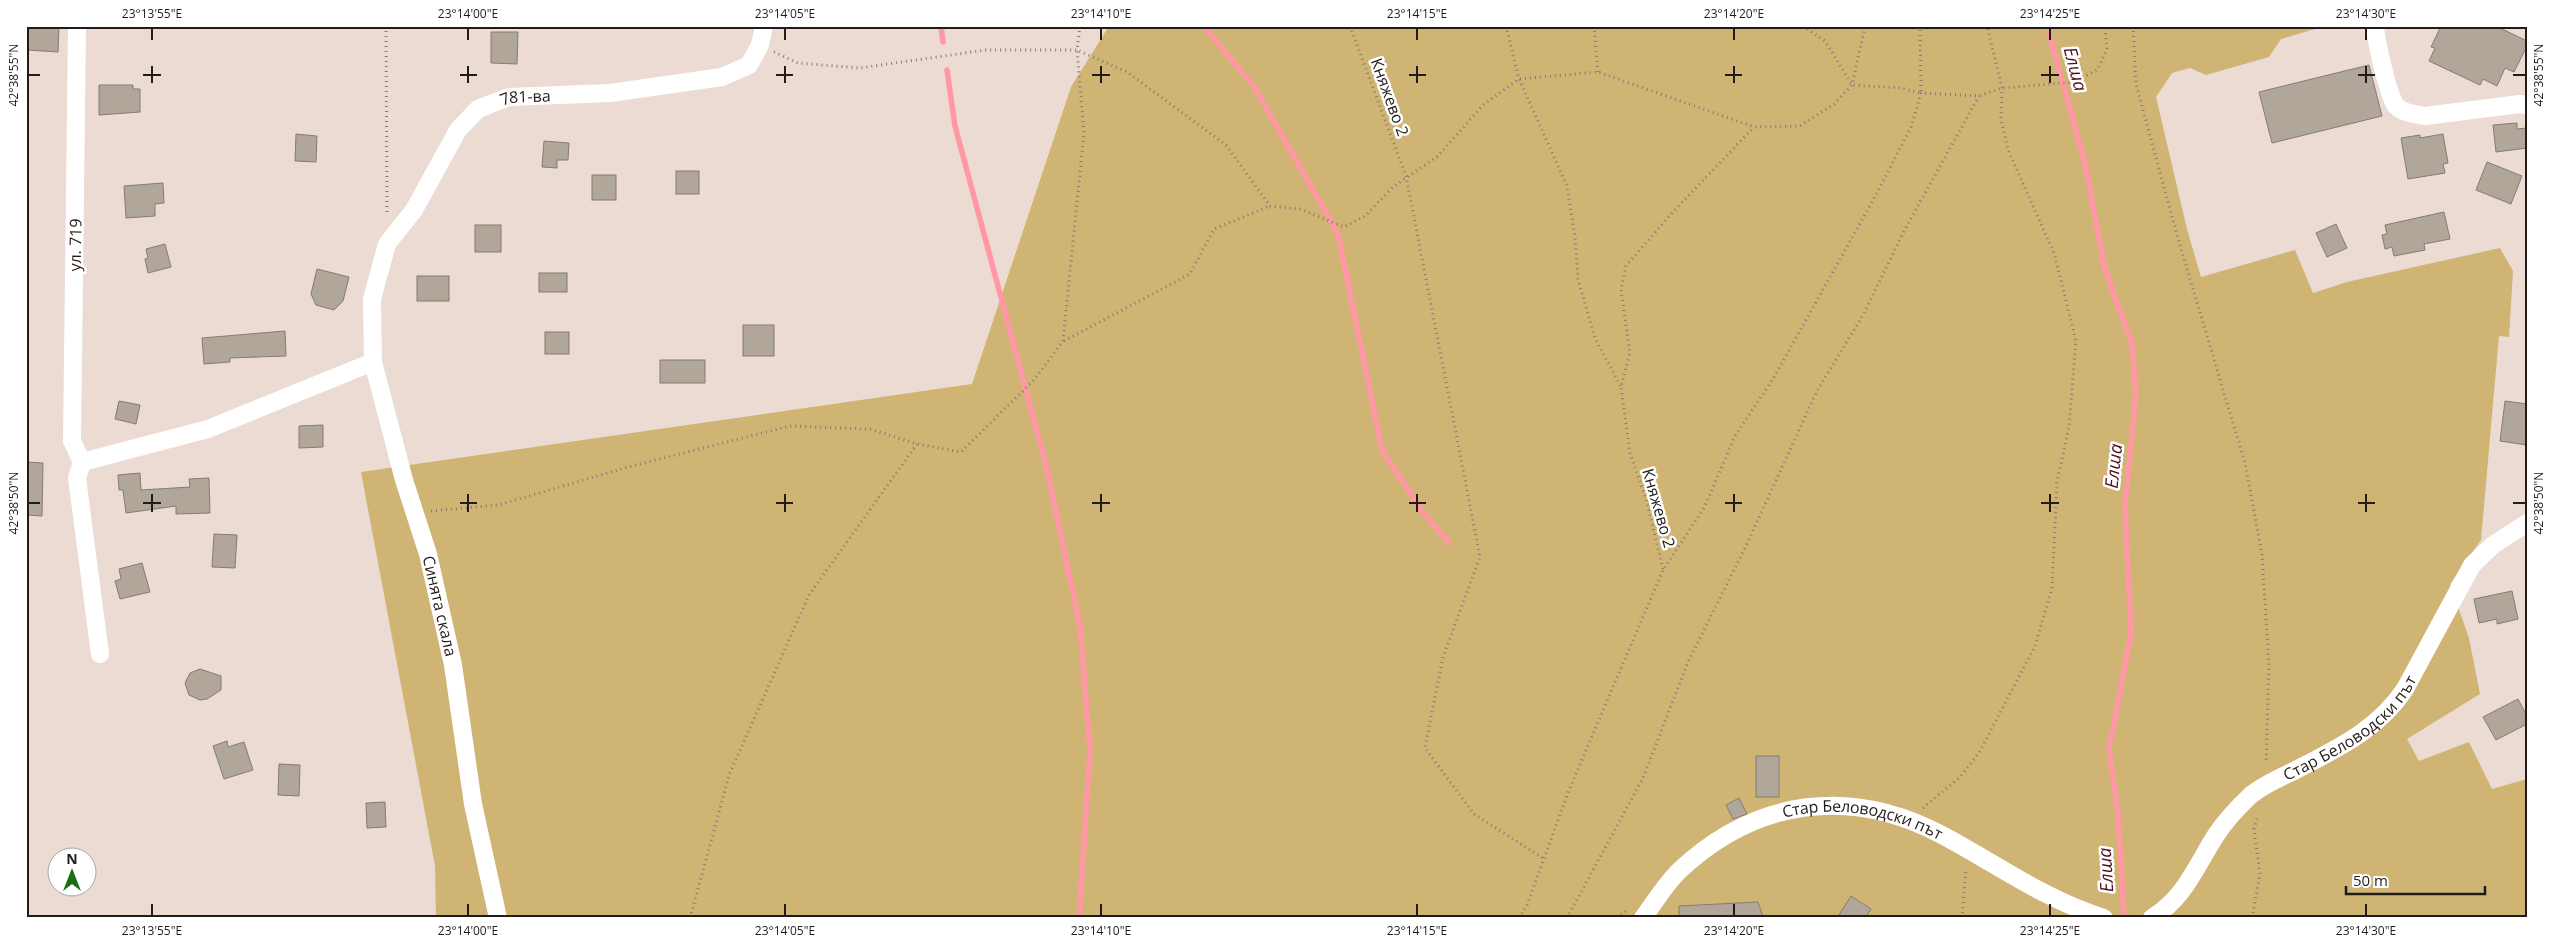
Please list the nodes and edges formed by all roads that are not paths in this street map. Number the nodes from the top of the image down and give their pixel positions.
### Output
1 (77, 26) edge
2 (764, 26) edge
3 (2375, 26) edge
4 (2527, 105) edge
5 (372, 299) joint
6 (373, 362) junction
7 (82, 462) junction
8 (2527, 523) edge
9 (100, 654) dead end
10 (498, 918) edge
11 (1643, 918) edge
12 (2104, 918) edge
13 (2152, 918) edge

1 - 7 street, ул. 719
2 - 5 street, 781-ва
3 - 4 street
5 - 6 street, Синята скала
6 - 7 street
6 - 10 street, Синята скала
7 - 9 street
8 - 13 street, Стар Беловодски път
11 - 12 street, Стар Беловодски път

